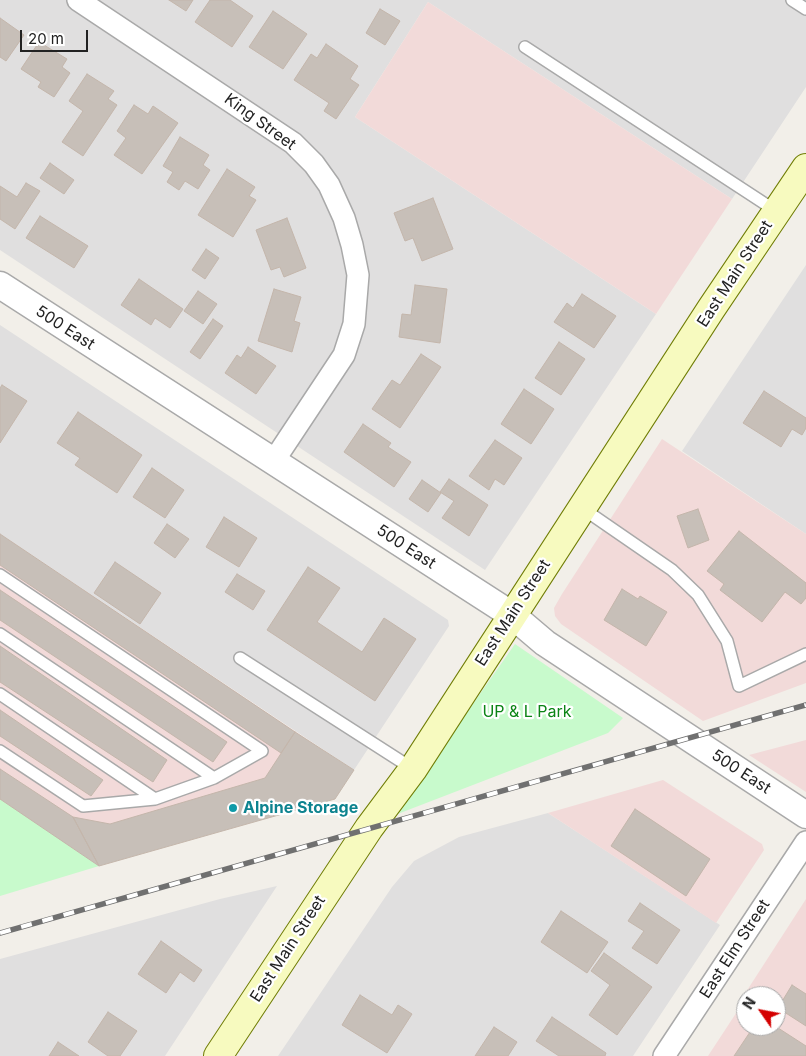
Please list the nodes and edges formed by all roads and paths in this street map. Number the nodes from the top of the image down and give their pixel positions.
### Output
1 (78, 0) edge
2 (792, 0) edge
3 (806, 9) edge
4 (525, 47) dead end
5 (806, 168) edge
6 (776, 211) junction
7 (0, 285) edge
8 (273, 462) junction
9 (582, 508) junction
10 (0, 575) edge
11 (512, 615) junction
12 (0, 634) edge
13 (806, 654) edge
14 (240, 658) dead end
15 (0, 694) edge
16 (0, 751) edge
17 (413, 769) junction
18 (214, 778) junction
19 (155, 798) junction
20 (806, 815) edge
21 (806, 842) edge
22 (218, 1056) edge
23 (664, 1056) edge

1 - 8 street, King Street
2 - 3 lane
4 - 6 lane
5 - 6 main road, East Main Street
6 - 9 main road, East Main Street
7 - 8 street, 500 East
8 - 11 street, 500 East
9 - 11 main road, East Main Street
9 - 13 lane
10 - 18 lane
11 - 17 main road, East Main Street
11 - 20 street, 500 East
12 - 18 lane
14 - 17 lane
15 - 19 lane
16 - 19 lane
17 - 22 main road, East Main Street
18 - 19 lane
21 - 23 street, East Elm Street

